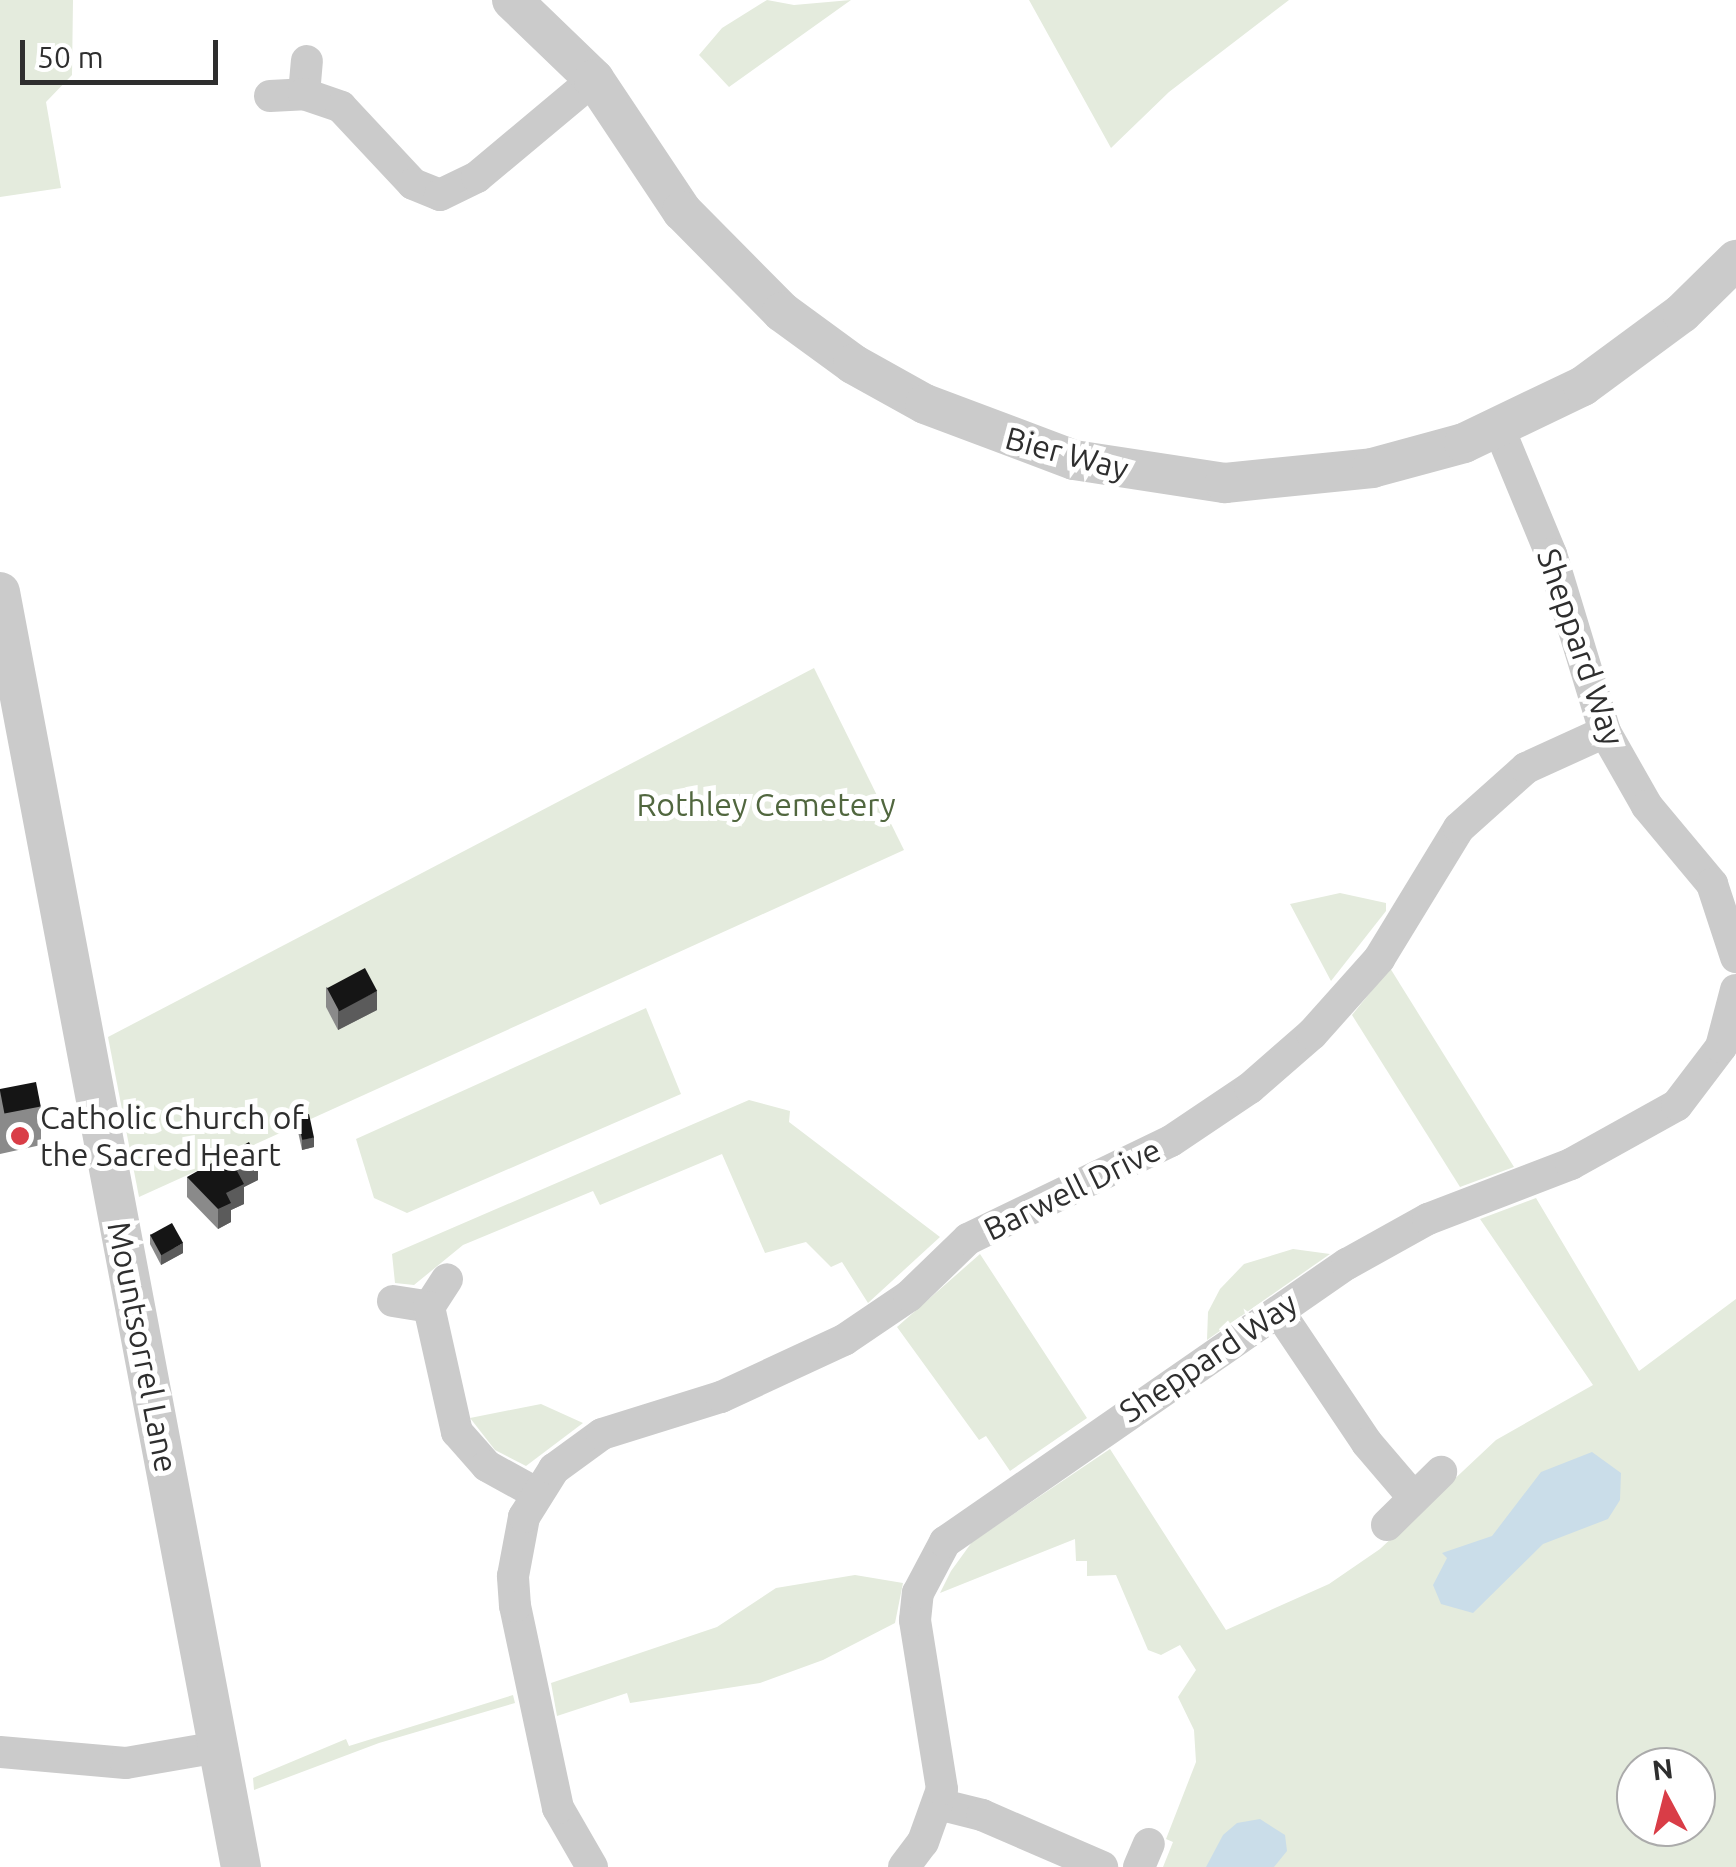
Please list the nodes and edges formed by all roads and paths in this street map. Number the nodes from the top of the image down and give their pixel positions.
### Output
1 (512, 0) edge
2 (307, 61) dead end
3 (594, 79) junction
4 (304, 94) junction
5 (270, 96) dead end
6 (1736, 260) edge
7 (1500, 430) junction
8 (0, 592) edge
9 (1606, 732) junction
10 (1724, 876) edge
11 (1736, 957) edge
12 (1736, 990) edge
13 (1729, 1049) edge
14 (447, 1279) dead end
15 (392, 1301) dead end
16 (429, 1308) junction
17 (1279, 1312) junction
18 (1441, 1472) dead end
19 (536, 1493) junction
20 (1414, 1498) junction
21 (1386, 1524) dead end
22 (219, 1747) junction
23 (0, 1752) edge
24 (938, 1804) junction
25 (241, 1867) edge
26 (592, 1867) edge
27 (904, 1867) edge
28 (1102, 1867) edge

1 - 3 street, Bier Way
2 - 4 street
3 - 4 street
3 - 7 street, Bier Way
4 - 5 street
6 - 7 street, Bier Way
7 - 9 street, Sheppard Way
8 - 22 street, Mountsorrel Lane
9 - 10 street, Sheppard Way
9 - 19 street, Barwell Drive
10 - 11 street, Sheppard Way
12 - 13 street, Sheppard Way
13 - 17 street, Sheppard Way
14 - 16 street
15 - 16 street
16 - 19 street
17 - 20 street
17 - 24 street, Sheppard Way
18 - 20 street
19 - 26 street, Barwell Drive
20 - 21 street
22 - 23 street
22 - 25 street, Mountsorrel Lane
24 - 27 street, Sheppard Way
24 - 28 street

